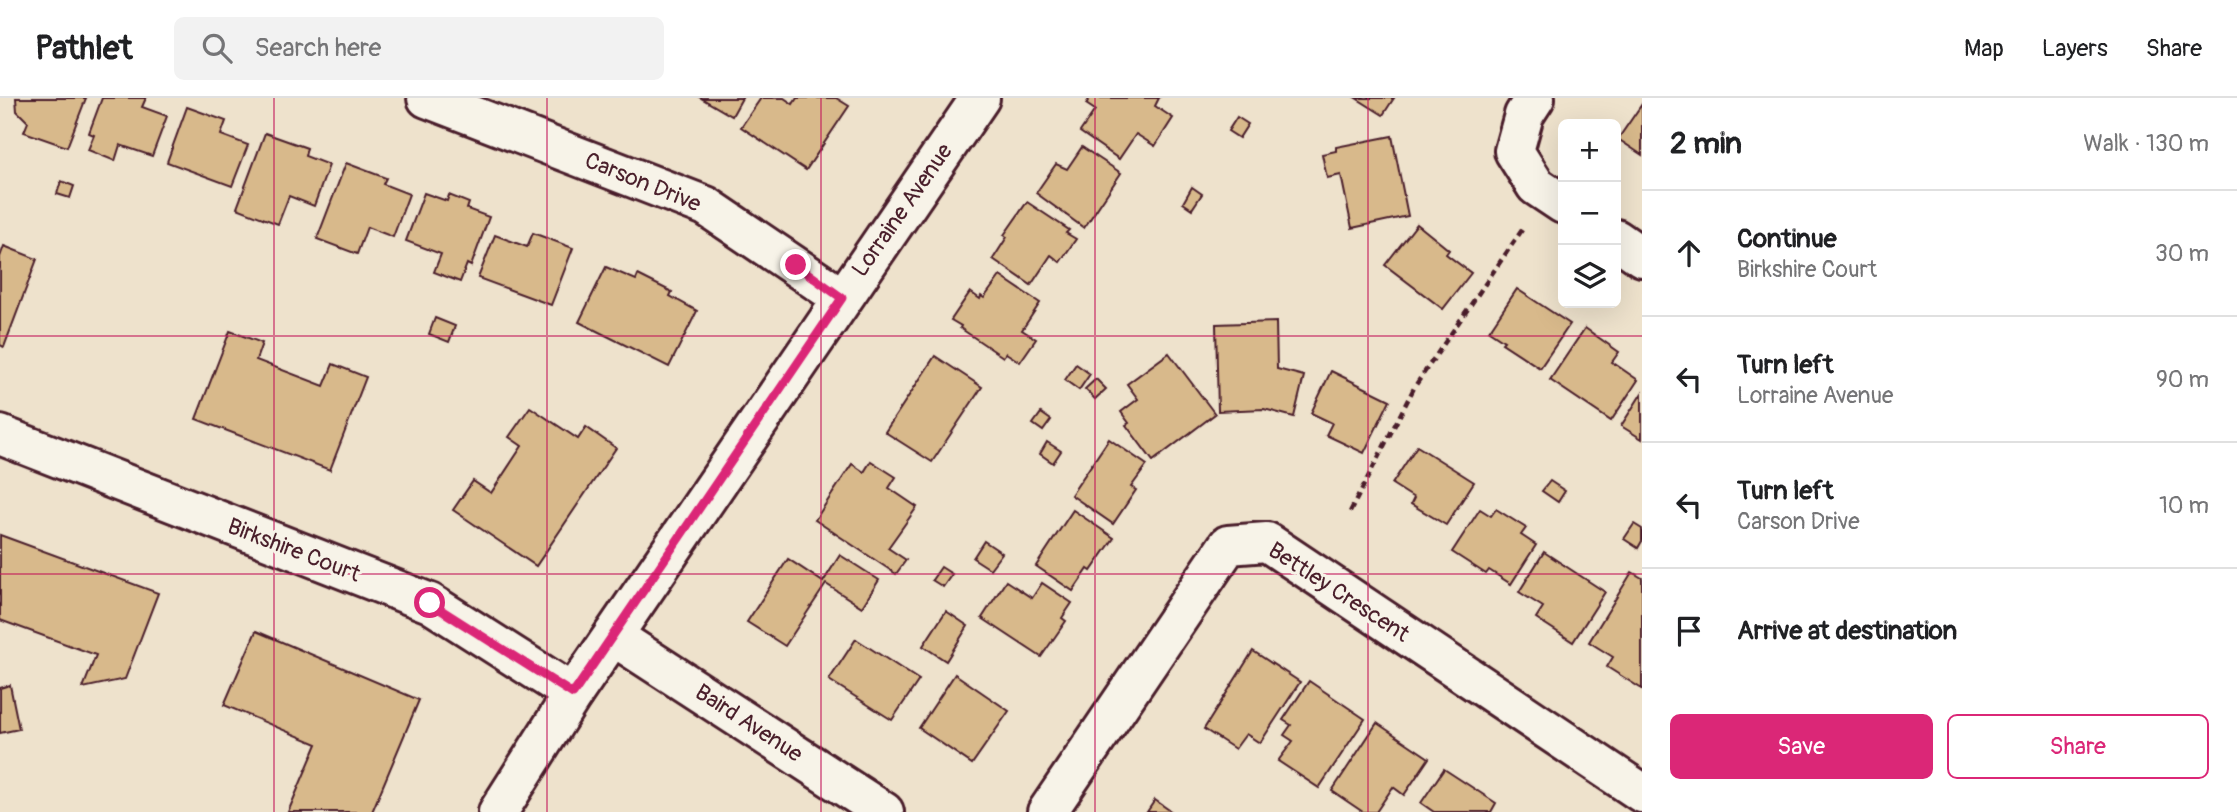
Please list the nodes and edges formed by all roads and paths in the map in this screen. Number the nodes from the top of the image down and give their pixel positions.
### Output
1 (427, 98) edge
2 (980, 98) edge
3 (1535, 98) edge
4 (1558, 201) edge
5 (1522, 230) dead end
6 (1621, 242) edge
7 (1642, 257) edge
8 (842, 298) junction
9 (0, 435) edge
10 (1350, 512) dead end
11 (613, 636) junction
12 (573, 694) junction
13 (1642, 793) edge
14 (498, 812) edge
15 (884, 812) edge
16 (1047, 812) edge

1 - 8 street, Carson Drive
2 - 8 street, Lorraine Avenue
3 - 4 street
5 - 10 path
6 - 7 street
8 - 11 street, Lorraine Avenue
9 - 12 street, Birkshire Court
11 - 12 street, Lorraine Avenue
11 - 15 street, Baird Avenue
12 - 14 street, Lorraine Avenue
13 - 16 street, Bettley Crescent

